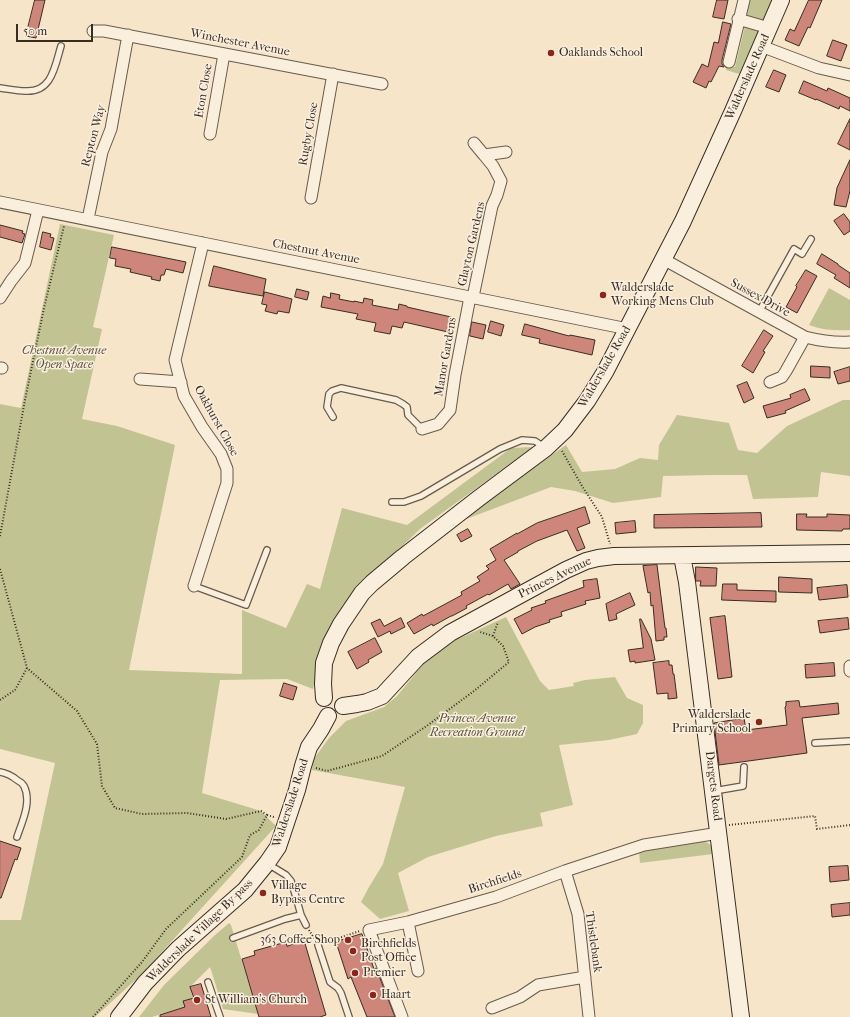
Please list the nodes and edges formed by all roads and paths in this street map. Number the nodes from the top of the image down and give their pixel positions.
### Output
1 (744, 0) edge
2 (781, 0) edge
3 (738, 19) junction
4 (769, 28) junction
5 (93, 31) dead end
6 (128, 35) junction
7 (62, 46) dead end
8 (761, 46) junction
9 (224, 54) junction
10 (729, 62) dead end
11 (333, 74) junction
12 (850, 74) edge
13 (382, 84) dead end
14 (0, 88) edge
15 (210, 134) dead end
16 (474, 143) dead end
17 (506, 152) dead end
18 (484, 154) junction
19 (311, 198) dead end
20 (0, 202) edge
21 (38, 210) junction
22 (66, 216) junction
23 (88, 219) junction
24 (811, 238) dead end
25 (203, 243) junction
26 (663, 259) junction
27 (472, 297) junction
28 (0, 298) edge
29 (759, 312) junction
30 (628, 329) junction
31 (805, 337) junction
32 (850, 342) edge
33 (140, 379) dead end
34 (181, 382) junction
35 (770, 382) dead end
36 (333, 418) dead end
37 (422, 429) joint
38 (551, 444) junction
39 (392, 502) dead end
40 (0, 536) edge
41 (267, 550) dead end
42 (850, 553) edge
43 (614, 556) junction
44 (682, 556) junction
45 (0, 569) edge
46 (194, 586) joint
47 (478, 631) dead end
48 (850, 666) edge
49 (27, 668) junction
50 (850, 671) edge
51 (324, 698) junction
52 (0, 700) edge
53 (343, 706) junction
54 (328, 716) junction
55 (850, 741) edge
56 (815, 744) dead end
57 (744, 767) dead end
58 (327, 771) dead end
59 (0, 772) edge
60 (713, 791) junction
61 (267, 815) junction
62 (274, 817) dead end
63 (850, 825) edge
64 (718, 830) junction
65 (17, 838) dead end
66 (267, 863) junction
67 (565, 871) junction
68 (301, 915) junction
69 (408, 922) junction
70 (306, 925) joint
71 (369, 930) junction
72 (233, 938) dead end
73 (318, 945) junction
74 (418, 971) dead end
75 (585, 977) junction
76 (208, 982) dead end
77 (492, 1008) dead end
78 (93, 1017) edge
79 (119, 1017) edge
80 (220, 1017) edge
81 (349, 1017) edge
82 (402, 1017) edge
83 (589, 1017) edge
84 (741, 1017) edge

1 - 3 street, Walderslade Road
2 - 4 street, Walderslade Road
3 - 4 street, Walderslade Road
3 - 10 street, Walderslade Road
4 - 8 street, Walderslade Road
5 - 6 street, Winchester Avenue
6 - 9 street, Winchester Avenue
6 - 23 street, Repton Way
7 - 14 lane
8 - 12 street
8 - 26 street, Walderslade Road
9 - 11 street, Winchester Avenue
9 - 15 street, Eton Close
11 - 13 street, Winchester Avenue
11 - 19 street, Rugby Close
16 - 18 street, Glayton Gardens
17 - 18 street
18 - 27 street, Glayton Gardens
20 - 21 street, Chestnut Avenue
21 - 22 street, Chestnut Avenue
21 - 28 street
22 - 23 street, Chestnut Avenue
22 - 40 path
23 - 25 street, Chestnut Avenue
24 - 29 lane
25 - 27 street, Chestnut Avenue
25 - 34 street, Oakhurst Close
26 - 29 street, Sussex Drive
26 - 30 street, Walderslade Road
27 - 30 street, Chestnut Avenue
27 - 37 street, Manor Gardens
29 - 31 street, Sussex Drive
30 - 38 street, Walderslade Road
31 - 32 street, Sussex Drive
31 - 35 street
33 - 34 street
34 - 46 street, Oakhurst Close
36 - 37 lane
38 - 39 lane
38 - 43 path
38 - 51 street, Walderslade Road
41 - 46 lane
42 - 44 street, Princes Avenue
43 - 44 street, Princes Avenue
43 - 53 street, Princes Avenue
44 - 60 street, Dargets Road
45 - 49 path
47 - 58 path
48 - 50 street
49 - 52 path
49 - 61 path
51 - 53 street
51 - 54 street
53 - 54 street
54 - 66 street, Walderslade Road
55 - 56 lane
57 - 60 lane
59 - 65 lane
60 - 64 street, Dargets Road
61 - 62 path
61 - 78 path
63 - 64 path
64 - 67 street, Birchfields
64 - 84 street, Dargets Road
66 - 68 lane
66 - 79 street, Walderslade Village By-pass
67 - 69 street, Birchfields
67 - 75 street, Thistlebank
68 - 70 lane
68 - 72 lane
69 - 71 street, Birchfields
69 - 74 street
70 - 73 path
71 - 73 path
71 - 82 street
73 - 81 lane
75 - 77 street
75 - 83 street, Thistlebank
76 - 80 lane

